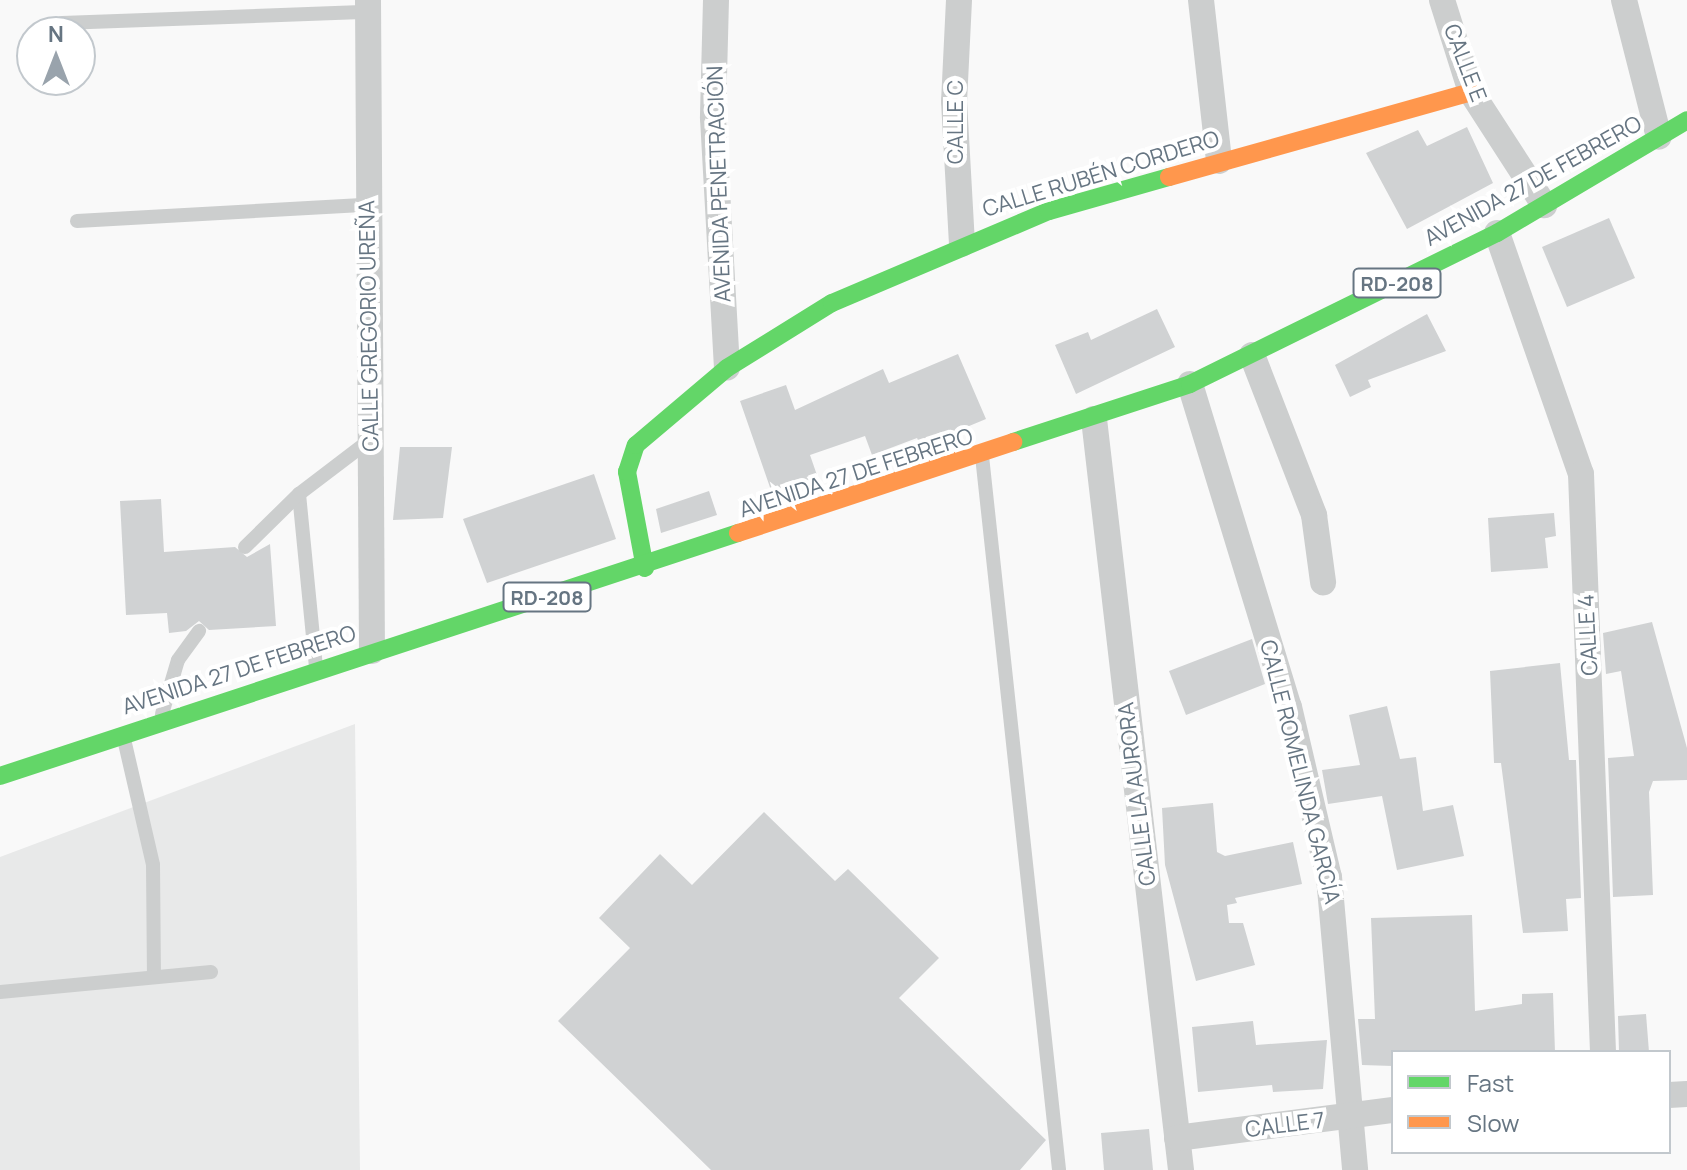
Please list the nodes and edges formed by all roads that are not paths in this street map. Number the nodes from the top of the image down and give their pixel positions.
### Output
1 (716, 0) edge
2 (959, 0) edge
3 (1201, 0) edge
4 (1442, 0) edge
5 (1624, 0) edge
6 (369, 6) edge
7 (96, 21) edge
8 (1471, 92) junction
9 (1687, 120) edge
10 (1659, 137) junction
11 (1219, 161) junction
12 (367, 205) junction
13 (1544, 205) junction
14 (77, 221) dead end
15 (1497, 233) junction
16 (962, 244) junction
17 (1252, 355) junction
18 (727, 368) junction
19 (1190, 384) junction
20 (1094, 419) junction
21 (370, 440) junction
22 (982, 456) junction
23 (299, 494) junction
24 (245, 547) dead end
25 (645, 568) junction
26 (1323, 582) dead end
27 (199, 631) dead end
28 (372, 651) junction
29 (316, 670) junction
30 (160, 722) junction
31 (123, 734) junction
32 (0, 776) edge
33 (211, 972) dead end
34 (154, 976) junction
35 (0, 992) edge
36 (1603, 1050) edge
37 (1391, 1110) edge
38 (1349, 1117) junction
39 (1177, 1138) junction
40 (1059, 1170) edge
41 (1181, 1170) edge
42 (1355, 1170) edge

1 - 18 street, AVENIDA PENETRACIÓN
2 - 16 street, CALLE C
3 - 11 street
4 - 8 street, CALLE E
5 - 10 street
6 - 7 lane
6 - 12 street, CALLE GREGORIO UREÑA
8 - 11 main road, CALLE RUBÉN CORDERO
8 - 13 street, CALLE E
9 - 10 main road, AVENIDA 27 DE FEBRERO / RD-208
10 - 13 main road, AVENIDA 27 DE FEBRERO / RD-208
11 - 16 main road, CALLE RUBÉN CORDERO
12 - 14 lane
12 - 21 street, CALLE GREGORIO UREÑA
13 - 15 main road, AVENIDA 27 DE FEBRERO / RD-208
15 - 17 main road, AVENIDA 27 DE FEBRERO / RD-208
15 - 36 street, CALLE 4
16 - 18 main road, CALLE RUBÉN CORDERO
17 - 19 main road, AVENIDA 27 DE FEBRERO / RD-208
17 - 26 street
18 - 25 main road, CALLE RUBÉN CORDERO
19 - 20 main road, AVENIDA 27 DE FEBRERO / RD-208
19 - 38 street, CALLE ROMELINDA GARCÍA
20 - 22 main road, AVENIDA 27 DE FEBRERO / RD-208
20 - 39 street, CALLE LA AURORA
21 - 23 lane
21 - 28 street, CALLE GREGORIO UREÑA
22 - 25 main road, AVENIDA 27 DE FEBRERO / RD-208
22 - 40 lane
23 - 24 lane
23 - 29 lane
25 - 28 main road, AVENIDA 27 DE FEBRERO / RD-208
27 - 30 lane
28 - 29 main road, AVENIDA 27 DE FEBRERO / RD-208
29 - 30 main road, AVENIDA 27 DE FEBRERO / RD-208
30 - 31 main road, AVENIDA 27 DE FEBRERO / RD-208
31 - 32 main road, AVENIDA 27 DE FEBRERO / RD-208
31 - 34 lane
33 - 34 lane
34 - 35 lane
37 - 38 street, CALLE 7
38 - 39 street, CALLE 7
38 - 42 street, CALLE ROMELINDA GARCÍA
39 - 41 street, CALLE LA AURORA

